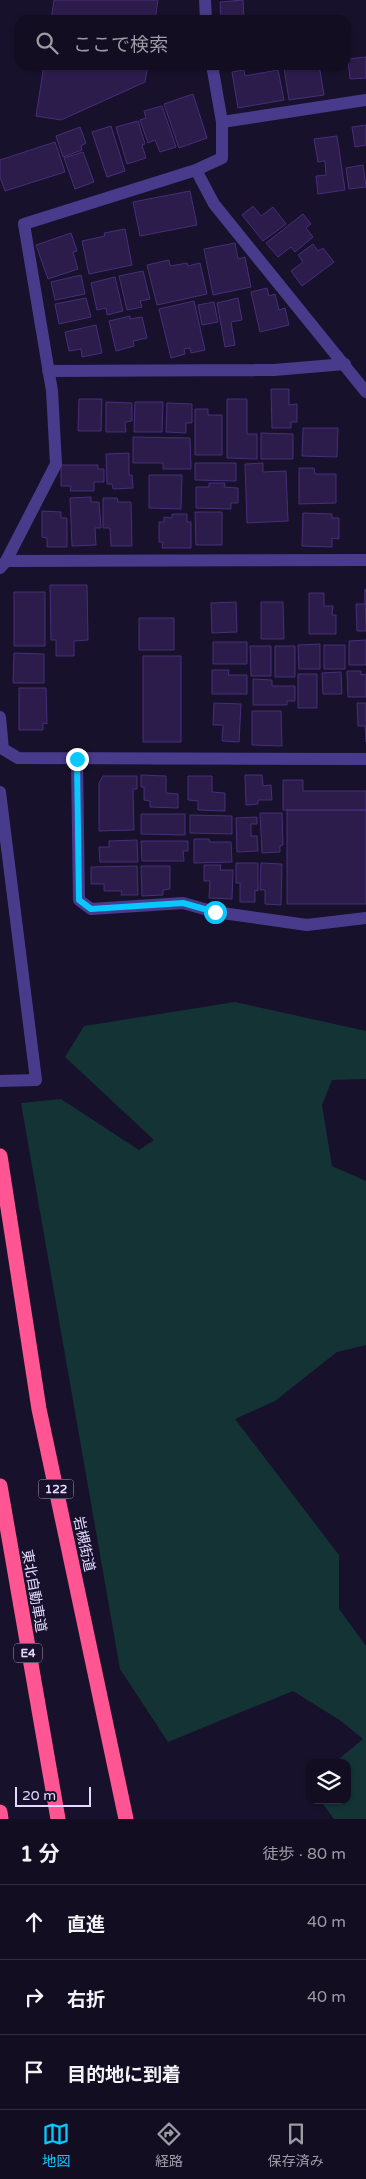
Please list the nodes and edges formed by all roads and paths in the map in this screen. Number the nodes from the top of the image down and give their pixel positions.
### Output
1 (205, 0) edge
2 (206, 15) edge
3 (213, 70) edge
4 (366, 100) edge
5 (222, 122) junction
6 (196, 170) junction
7 (345, 364) junction
8 (48, 371) junction
9 (366, 392) edge
10 (366, 560) edge
11 (3, 565) edge
12 (0, 717) edge
13 (366, 758) edge
14 (77, 759) junction
15 (0, 792) edge
16 (366, 918) edge
17 (0, 1081) edge
18 (0, 1156) edge
19 (0, 1486) edge
20 (45, 1753) junction
21 (0, 1812) edge
22 (1, 1819) edge
23 (58, 1819) edge
24 (64, 1819) edge
25 (126, 1819) edge

1 - 2 street
3 - 5 street
4 - 5 street
5 - 6 street
6 - 7 street
6 - 8 street
7 - 8 street
7 - 9 street
8 - 11 street
10 - 11 street
12 - 14 street
13 - 14 street
14 - 16 street
15 - 17 street
18 - 25 highway, 岩槻街道 / 122
19 - 20 highway, 東北自動車道 / E4
20 - 23 highway, 東北自動車道 / E4
20 - 24 highway
21 - 22 highway

